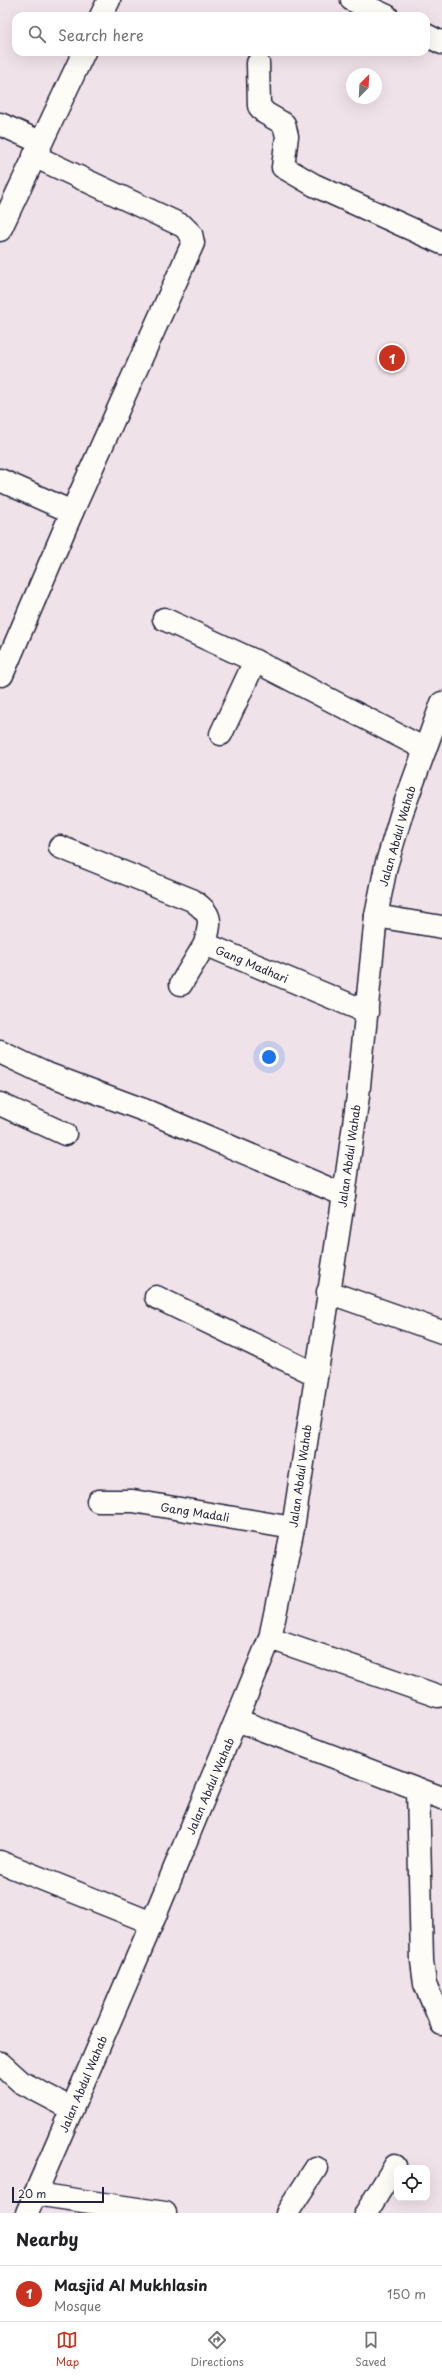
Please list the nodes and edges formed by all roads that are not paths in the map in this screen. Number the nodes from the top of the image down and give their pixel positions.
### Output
1 (109, 0) edge
2 (352, 0) edge
3 (104, 12) edge
4 (378, 12) edge
5 (430, 37) edge
6 (442, 43) edge
7 (82, 56) edge
8 (258, 63) dead end
9 (0, 124) edge
10 (37, 149) junction
11 (0, 230) edge
12 (442, 244) edge
13 (0, 480) edge
14 (72, 512) junction
15 (164, 619) dead end
16 (255, 661) junction
17 (2, 675) dead end
18 (442, 703) edge
19 (221, 734) dead end
20 (432, 740) edge
21 (60, 847) dead end
22 (376, 916) junction
23 (442, 927) edge
24 (205, 944) junction
25 (181, 984) dead end
26 (367, 1012) junction
27 (0, 1052) edge
28 (0, 1104) edge
29 (65, 1134) dead end
30 (344, 1195) junction
31 (328, 1292) junction
32 (156, 1297) dead end
33 (442, 1332) edge
34 (315, 1374) junction
35 (98, 1501) dead end
36 (293, 1528) junction
37 (270, 1638) junction
38 (438, 1696) dead end
39 (237, 1720) junction
40 (418, 1789) junction
41 (442, 1798) edge
42 (0, 1862) edge
43 (152, 1923) junction
44 (442, 2024) edge
45 (0, 2063) edge
46 (72, 2109) junction
47 (316, 2168) dead end
48 (394, 2169) edge
49 (31, 2204) edge
50 (164, 2213) edge
51 (287, 2213) edge
52 (366, 2213) edge

1 - 3 street
2 - 4 street
5 - 6 street
7 - 10 street
8 - 12 street
9 - 10 street
10 - 11 street
10 - 14 street
13 - 14 street
14 - 17 street
15 - 16 street
16 - 19 street
16 - 20 street
18 - 20 street, Jalan Abdul Wahab
20 - 22 street, Jalan Abdul Wahab
21 - 24 street, Gang Madhari
22 - 23 street
22 - 26 street, Jalan Abdul Wahab
24 - 25 street
24 - 26 street, Gang Madhari
26 - 30 street, Jalan Abdul Wahab
27 - 30 street
28 - 29 street
30 - 31 street, Jalan Abdul Wahab
31 - 33 street
31 - 34 street, Jalan Abdul Wahab
32 - 34 street
34 - 36 street, Jalan Abdul Wahab
35 - 36 street, Gang Madali
36 - 37 street, Jalan Abdul Wahab
37 - 38 street
37 - 39 street, Jalan Abdul Wahab
39 - 40 street
39 - 43 street, Jalan Abdul Wahab
40 - 41 street
40 - 44 street
42 - 43 street
43 - 46 street, Jalan Abdul Wahab
45 - 46 street
46 - 49 street, Jalan Abdul Wahab
47 - 51 street
48 - 52 street
49 - 50 street

